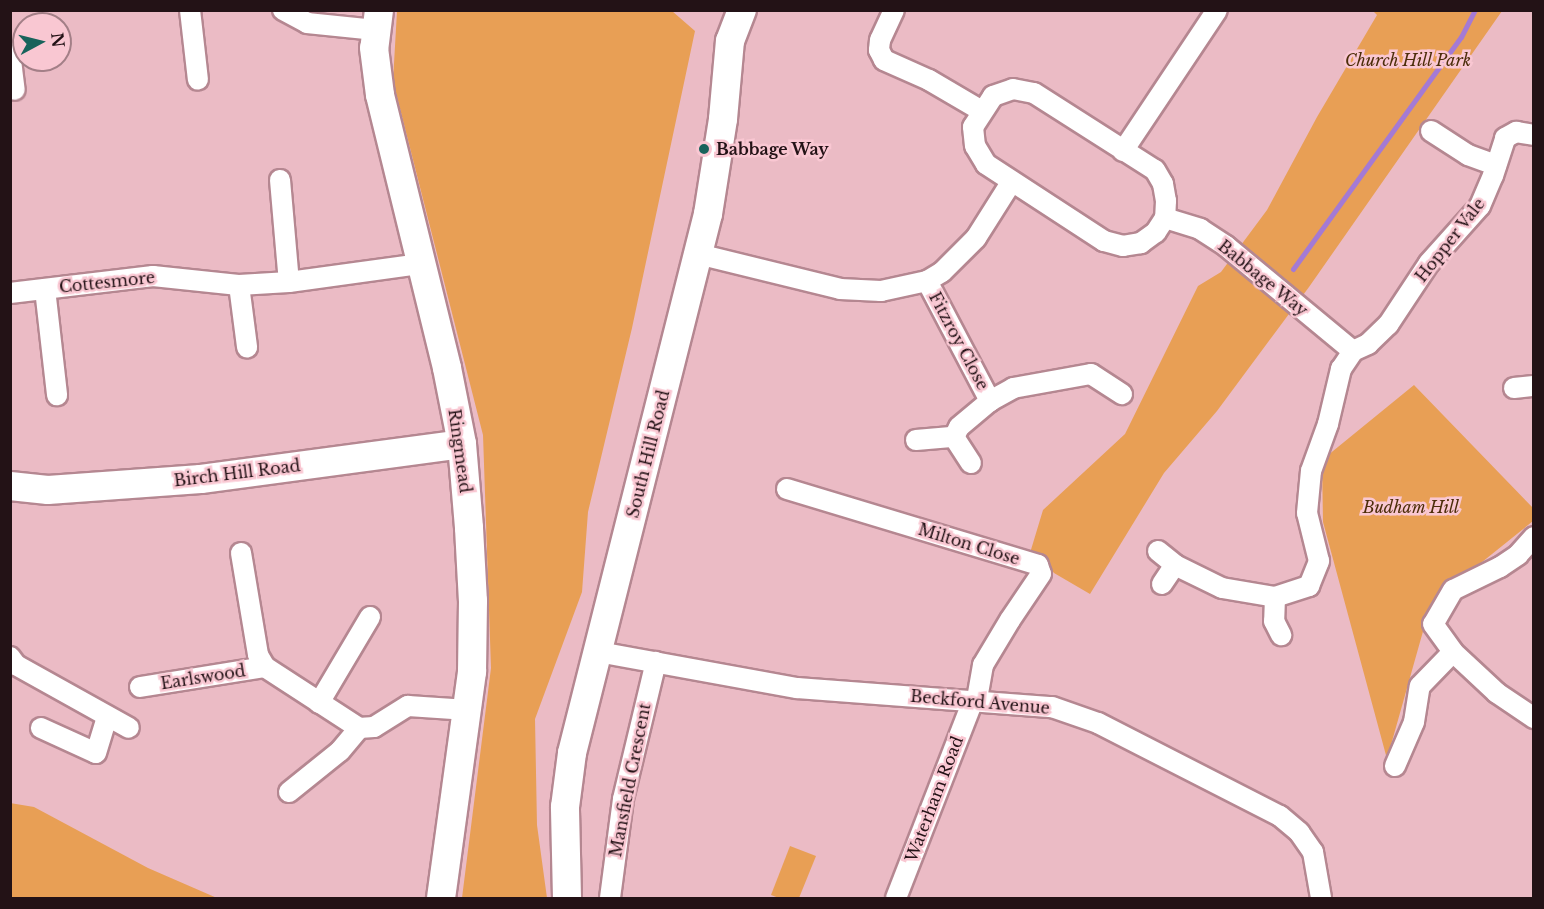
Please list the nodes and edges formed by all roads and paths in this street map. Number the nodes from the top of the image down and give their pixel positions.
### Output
1 (190, 10) edge
2 (283, 10) edge
3 (725, 10) edge
4 (742, 10) edge
5 (894, 10) edge
6 (1217, 10) edge
7 (377, 20) edge
8 (730, 41) junction
9 (10, 52) edge
10 (198, 80) dead end
11 (15, 90) dead end
12 (982, 111) junction
13 (1431, 131) dead end
14 (1533, 135) edge
15 (1123, 151) junction
16 (1496, 165) junction
17 (280, 180) dead end
18 (1011, 181) junction
19 (1165, 218) junction
20 (698, 255) junction
21 (421, 264) junction
22 (927, 281) junction
23 (290, 282) junction
24 (239, 285) junction
25 (45, 289) junction
26 (10, 293) edge
27 (247, 347) dead end
28 (1353, 351) junction
29 (1122, 394) dead end
30 (57, 395) dead end
31 (990, 401) junction
32 (954, 437) junction
33 (916, 440) dead end
34 (462, 444) junction
35 (971, 463) dead end
36 (10, 486) edge
37 (787, 489) dead end
38 (1533, 537) edge
39 (1158, 551) dead end
40 (241, 553) dead end
41 (1174, 565) junction
42 (1162, 584) dead end
43 (1275, 597) junction
44 (370, 617) dead end
45 (1281, 635) dead end
46 (598, 652) junction
47 (1454, 652) junction
48 (10, 657) edge
49 (656, 662) junction
50 (265, 667) junction
51 (140, 687) dead end
52 (975, 700) junction
53 (319, 703) junction
54 (468, 710) junction
55 (107, 718) junction
56 (1533, 718) edge
57 (41, 728) dead end
58 (129, 728) dead end
59 (359, 728) junction
60 (1395, 766) dead end
61 (289, 792) dead end
62 (441, 898) edge
63 (567, 898) edge
64 (610, 898) edge
65 (896, 898) edge
66 (1321, 898) edge

1 - 10 street
2 - 7 street
3 - 8 street
4 - 8 street, South Hill Road
5 - 12 street
6 - 15 street
7 - 21 street, Ringmead
8 - 20 street, South Hill Road
9 - 11 street
12 - 15 street
12 - 18 street
13 - 16 street
14 - 16 street, Hopper Vale
15 - 19 street
16 - 28 street, Hopper Vale
17 - 23 street
18 - 19 street
18 - 22 street
19 - 28 street, Babbage Way
20 - 22 street
20 - 46 street, South Hill Road
21 - 23 street, Cottesmore
21 - 34 street, Ringmead
22 - 31 street, Fitzroy Close
23 - 24 street, Cottesmore
24 - 25 street, Cottesmore
24 - 27 street
25 - 26 street, Cottesmore
25 - 30 street
28 - 43 street
29 - 31 street, Fitzroy Close
31 - 32 street, Fitzroy Close
32 - 33 street
32 - 35 street
34 - 36 street, Birch Hill Road
34 - 54 street, Ringmead
37 - 52 street, Milton Close
38 - 47 street
39 - 41 street
40 - 50 street, Earlswood
41 - 42 street
41 - 43 street
43 - 45 street
44 - 53 street
46 - 49 street, Beckford Avenue
46 - 63 street, South Hill Road
47 - 56 street
47 - 60 street
48 - 55 street
49 - 52 street, Beckford Avenue
49 - 64 street, Mansfield Crescent
50 - 51 street, Earlswood
50 - 53 street, Earlswood
52 - 65 street, Waterham Road
52 - 66 street, Beckford Avenue
53 - 59 street, Earlswood
54 - 59 street
54 - 62 street, Ringmead
55 - 57 street
55 - 58 street
59 - 61 street

